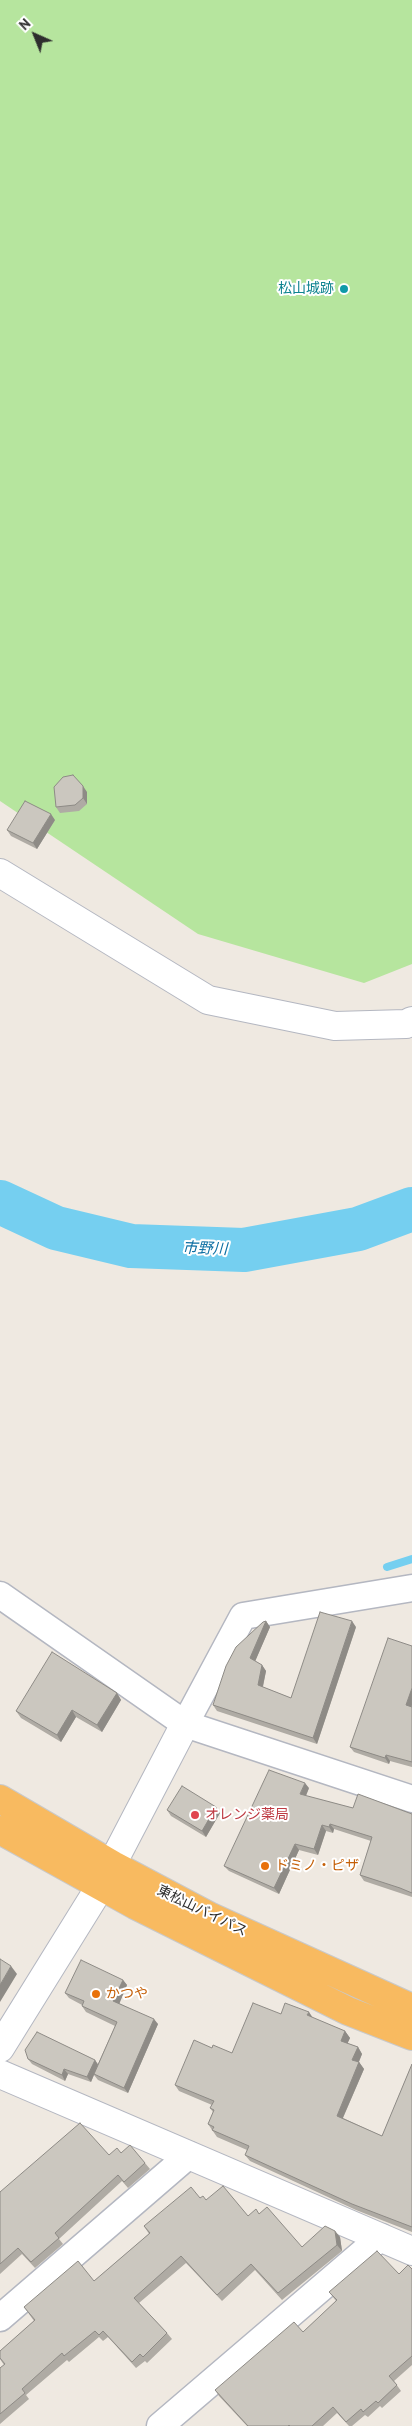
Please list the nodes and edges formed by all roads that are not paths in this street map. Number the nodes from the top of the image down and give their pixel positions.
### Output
1 (0, 874) edge
2 (412, 1021) edge
3 (412, 1588) edge
4 (0, 1595) edge
5 (186, 1724) junction
6 (0, 1799) edge
7 (412, 1799) edge
8 (0, 1830) edge
9 (107, 1876) junction
10 (412, 2008) edge
11 (412, 2036) edge
12 (0, 2048) edge
13 (0, 2074) edge
14 (189, 2155) junction
15 (381, 2237) junction
16 (412, 2251) edge
17 (0, 2318) edge
18 (160, 2426) edge

1 - 2 street
3 - 5 street
4 - 5 street
5 - 7 street
5 - 9 street
6 - 9 highway, 東松山バイパス
8 - 9 highway, 東松山バイパス
9 - 10 highway, 東松山バイパス
9 - 11 highway, 東松山バイパス
9 - 12 street
13 - 14 street
14 - 15 street
14 - 17 street
15 - 16 street
15 - 18 street

